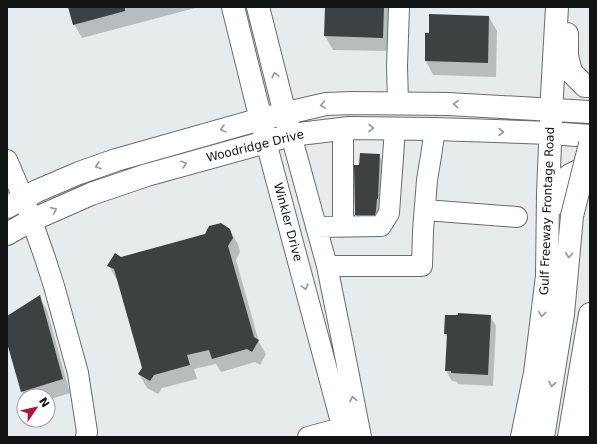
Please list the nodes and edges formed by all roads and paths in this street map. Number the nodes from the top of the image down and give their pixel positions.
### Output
1 (233, 7) edge
2 (258, 7) edge
3 (399, 7) edge
4 (557, 7) edge
5 (567, 7) edge
6 (590, 86) edge
7 (398, 103) junction
8 (551, 109) junction
9 (590, 112) edge
10 (284, 113) junction
11 (261, 119) junction
12 (343, 129) junction
13 (395, 129) junction
14 (434, 129) junction
15 (550, 133) junction
16 (291, 135) junction
17 (590, 136) edge
18 (266, 142) junction
19 (590, 144) edge
20 (7, 160) edge
21 (590, 170) edge
22 (22, 208) edge
23 (424, 210) junction
24 (517, 217) dead end
25 (547, 220) junction
26 (316, 227) junction
27 (343, 227) junction
28 (7, 234) edge
29 (327, 266) junction
30 (590, 314) edge
31 (590, 321) edge
32 (352, 431) edge
33 (86, 437) edge
34 (308, 437) edge
35 (522, 437) edge
36 (543, 437) edge
37 (569, 437) edge
38 (586, 437) edge

1 - 11 main road, Winkler Drive
10 -> 2 main road
3 - 7 street
4 - 8 main road, Gulf Freeway Frontage Road
5 - 6 main road
8 -> 7 main road, Woodridge Drive
7 -> 10 main road, Woodridge Drive
8 - 9 main road, Woodridge Drive
8 - 15 main road, Gulf Freeway Frontage Road
10 - 11 main road, Woodridge Drive
10 - 16 main road
11 - 18 main road, Winkler Drive
11 -> 22 main road, Woodridge Drive
12 -> 13 main road, Woodridge Drive
12 - 16 main road, Woodridge Drive
12 - 27 street
13 - 14 main road, Woodridge Drive
13 - 27 street
14 -> 15 main road, Woodridge Drive
14 - 23 street
15 - 17 main road, Woodridge Drive
15 - 25 main road, Gulf Freeway Frontage Road
16 - 18 main road, Woodridge Drive
16 - 26 street
22 -> 18 main road, Woodridge Drive
18 -> 32 street, Winkler Drive
19 -> 36 main road, bridge
20 - 22 street
21 - 25 main road
22 - 28 main road, Woodridge Drive
22 - 33 street
23 - 24 street
23 - 29 street
25 -> 35 main road, Gulf Freeway Frontage Road
26 - 27 street
26 - 29 street
32 -> 29 street
30 - 37 main road
31 - 38 main road
32 - 34 street

